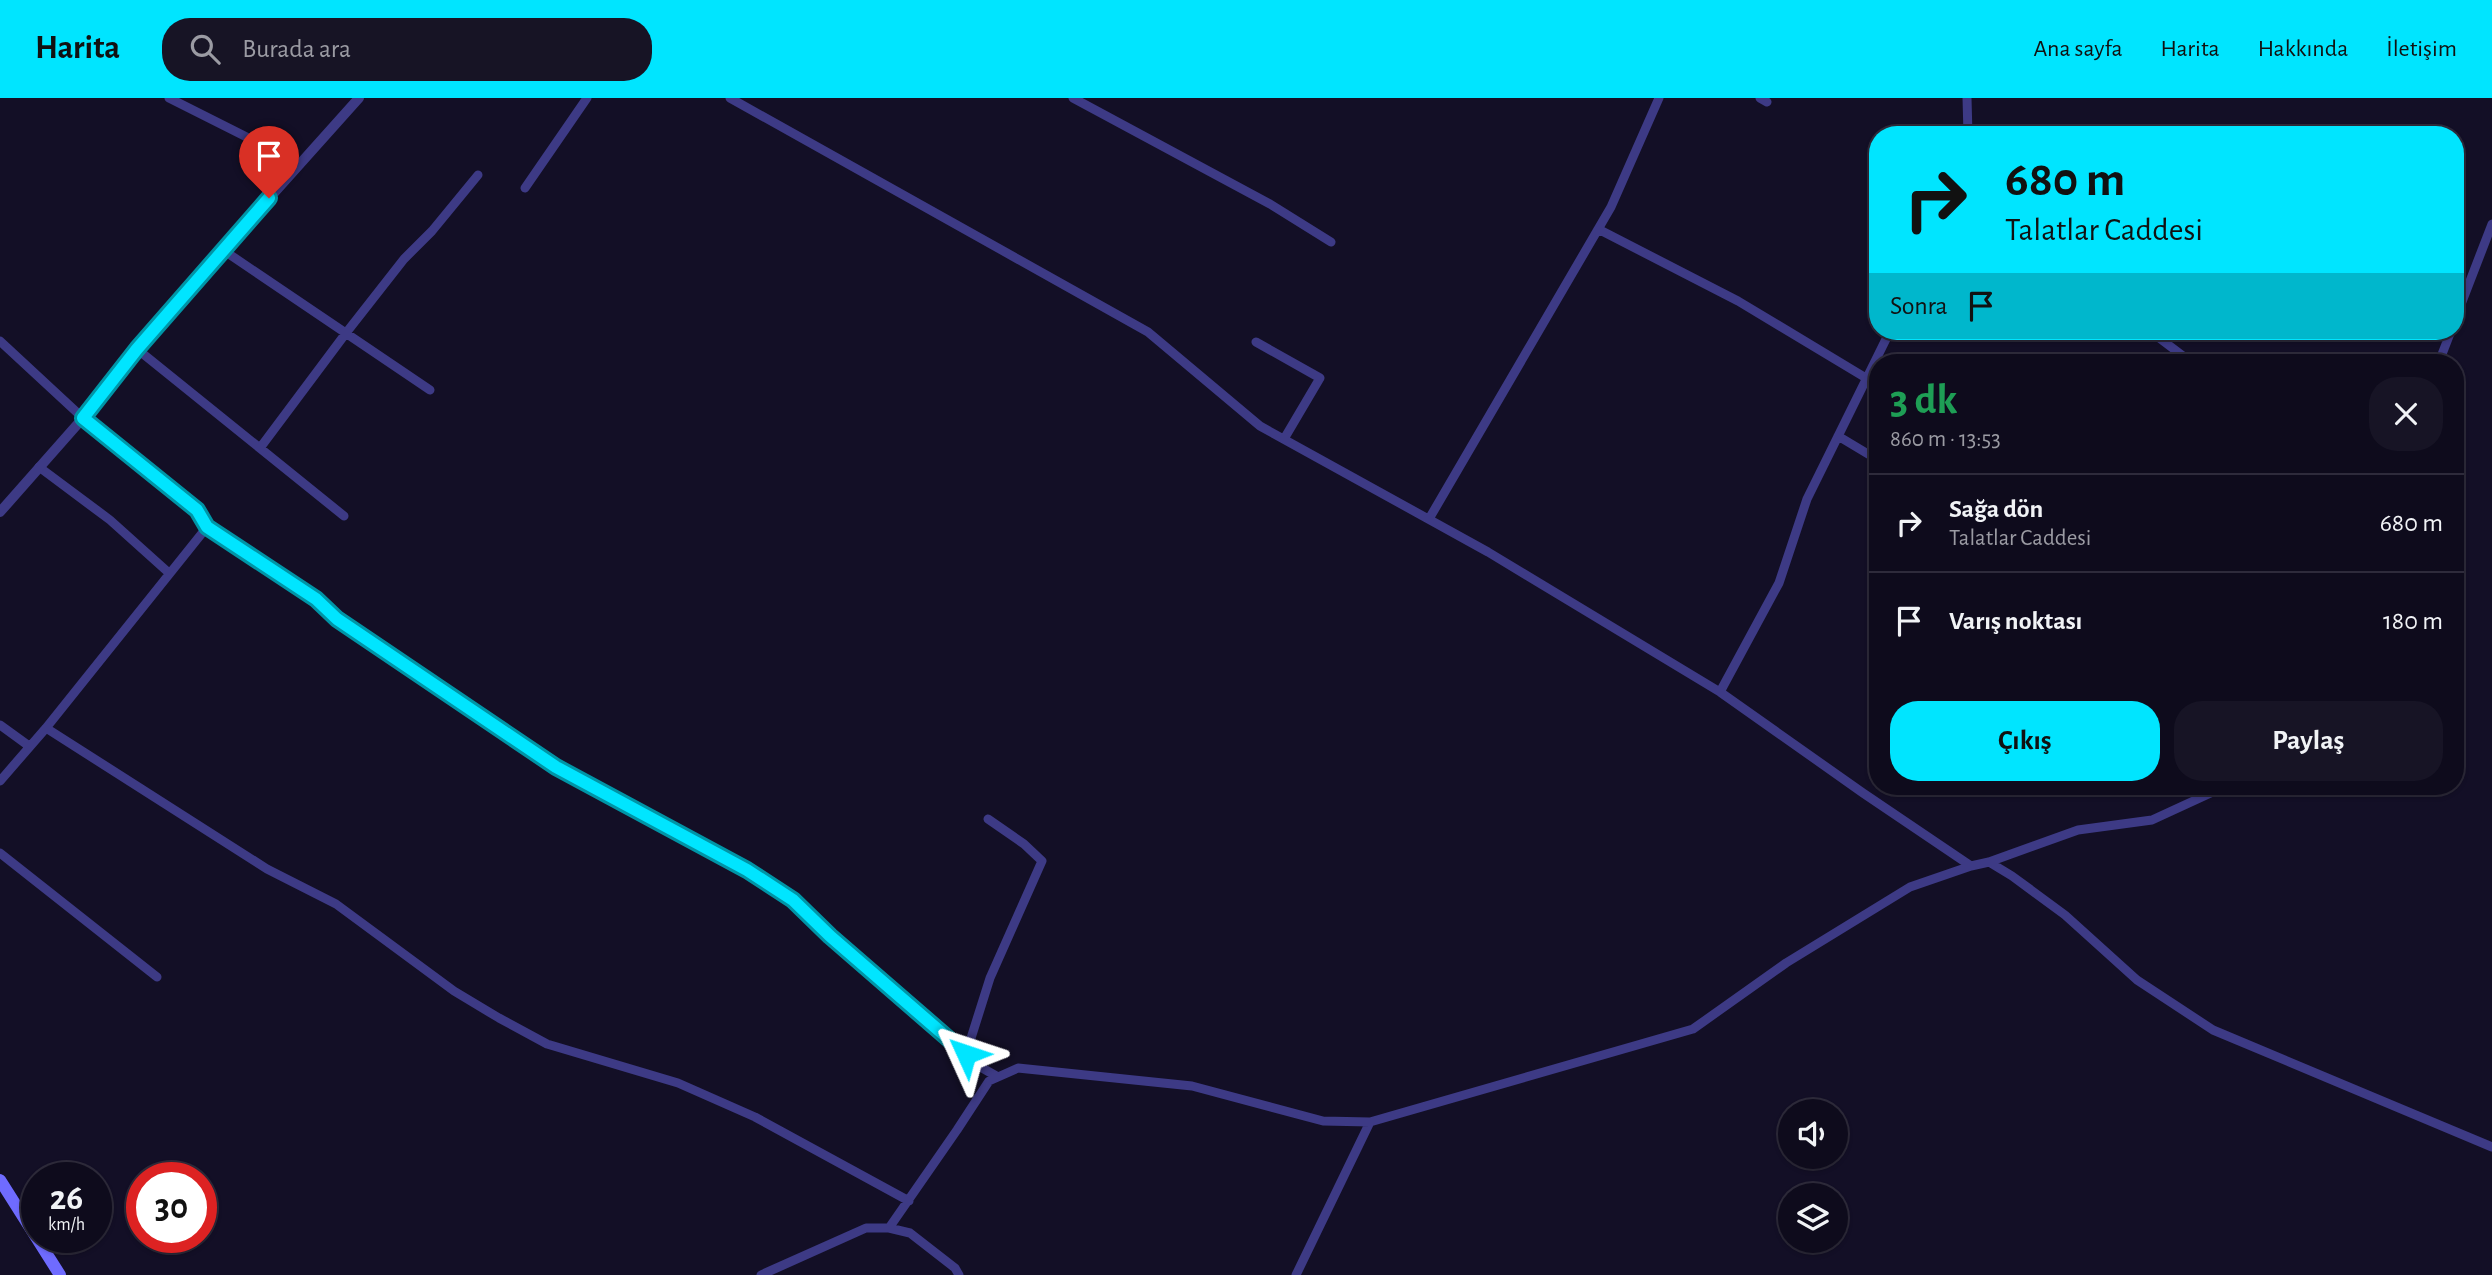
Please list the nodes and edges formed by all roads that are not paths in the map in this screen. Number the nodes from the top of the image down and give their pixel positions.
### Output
1 (169, 98) edge
2 (359, 98) edge
3 (587, 98) edge
4 (730, 98) edge
5 (1073, 98) edge
6 (1659, 98) edge
7 (1967, 98) edge
8 (1968, 126) edge
9 (300, 164) junction
10 (478, 175) dead end
11 (525, 188) dead end
12 (2492, 225) edge
13 (1598, 229) junction
14 (1331, 242) dead end
15 (223, 250) junction
16 (2464, 297) edge
17 (345, 333) junction
18 (2162, 340) edge
19 (0, 341) edge
20 (1256, 342) dead end
21 (137, 349) junction
22 (2180, 354) edge
23 (1869, 372) edge
24 (1866, 378) junction
25 (430, 390) dead end
26 (83, 418) junction
27 (1838, 436) junction
28 (1284, 439) junction
29 (260, 448) junction
30 (1869, 455) edge
31 (39, 467) junction
32 (0, 512) edge
33 (344, 516) dead end
34 (1429, 519) junction
35 (207, 527) junction
36 (169, 573) junction
37 (1720, 692) junction
38 (0, 725) edge
39 (46, 729) junction
40 (29, 746) junction
41 (0, 781) edge
42 (2208, 795) edge
43 (988, 819) dead end
44 (0, 853) edge
45 (1989, 862) junction
46 (1971, 866) junction
47 (157, 977) dead end
48 (966, 1054) junction
49 (998, 1077) junction
50 (1370, 1122) junction
51 (2492, 1147) edge
52 (0, 1180) edge
53 (909, 1201) junction
54 (889, 1228) junction
55 (60, 1275) edge
56 (761, 1275) edge
57 (958, 1275) edge
58 (1296, 1275) edge

1 - 9 street
2 - 9 street
3 - 11 street
4 - 28 street
5 - 14 street
6 - 13 street
7 - 8 street
9 - 15 street
10 - 17 street
12 - 16 street
13 - 24 street
13 - 34 street
15 - 17 street
15 - 21 street
17 - 25 street
17 - 29 street
18 - 22 street
19 - 26 street
20 - 28 street
21 - 26 street
21 - 29 street
23 - 24 street
24 - 27 street
26 - 31 street
26 - 35 street
27 - 30 street
27 - 37 street
28 - 34 street
29 - 33 street
31 - 32 street
31 - 36 street
34 - 37 street
35 - 36 street
35 - 48 street
36 - 39 street
37 - 46 street
38 - 40 street
39 - 40 street
39 - 53 street
40 - 41 street
42 - 45 street
43 - 48 street
44 - 47 street
45 - 46 street
45 - 51 street
46 - 50 street
48 - 49 street
49 - 50 street
49 - 53 street
50 - 58 street
52 - 55 main road
53 - 54 street
54 - 56 street
54 - 57 street

